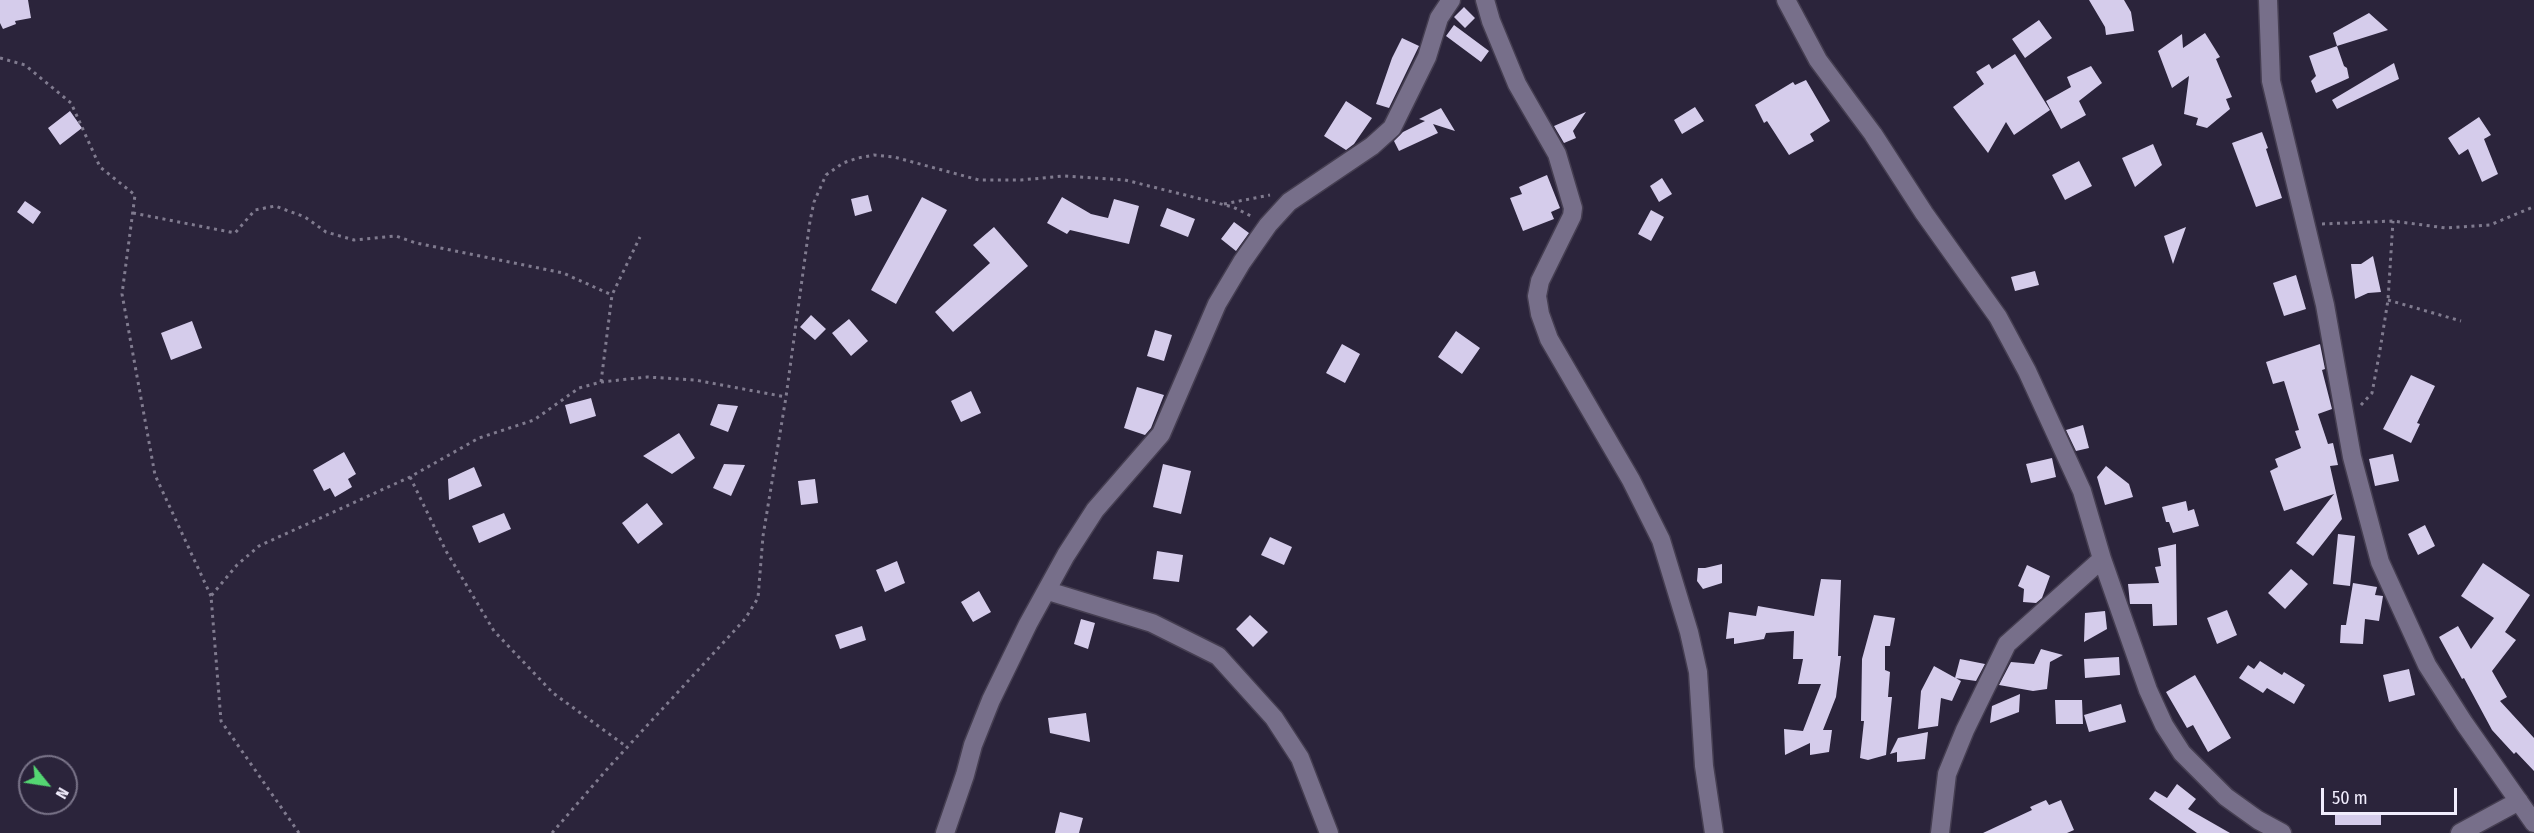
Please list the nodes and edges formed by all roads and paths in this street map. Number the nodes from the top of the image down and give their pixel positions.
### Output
1 (1451, 0) edge
2 (1485, 0) edge
3 (1786, 0) edge
4 (2268, 0) edge
5 (0, 58) edge
6 (1278, 194) dead end
7 (1221, 205) junction
8 (2533, 207) edge
9 (133, 213) junction
10 (2393, 221) junction
11 (1268, 225) junction
12 (2305, 225) junction
13 (640, 237) dead end
14 (612, 295) junction
15 (2388, 300) junction
16 (2461, 321) dead end
17 (602, 382) junction
18 (786, 397) junction
19 (2346, 420) junction
20 (410, 477) junction
21 (2102, 559) junction
22 (1048, 591) junction
23 (211, 596) junction
24 (627, 747) junction
25 (2519, 801) junction
26 (2534, 822) edge
27 (299, 833) edge
28 (552, 833) edge
29 (945, 833) edge
30 (1329, 833) edge
31 (1714, 833) edge
32 (1940, 833) edge
33 (2282, 833) edge
34 (2460, 833) edge

1 - 11 street
2 - 31 street
3 - 21 street
4 - 12 street
5 - 9 path
6 - 7 path
7 - 11 path
7 - 18 path
8 - 10 path
9 - 14 path
9 - 23 path
10 - 12 path
10 - 15 path
11 - 22 street
12 - 19 street
13 - 14 path
14 - 17 path
15 - 16 path
15 - 19 path
17 - 18 path
17 - 20 path
18 - 24 path
19 - 25 street
20 - 23 path
20 - 24 path
21 - 32 street
21 - 33 street
22 - 29 street
22 - 30 street
23 - 27 path
24 - 28 path
25 - 26 street
25 - 34 street

